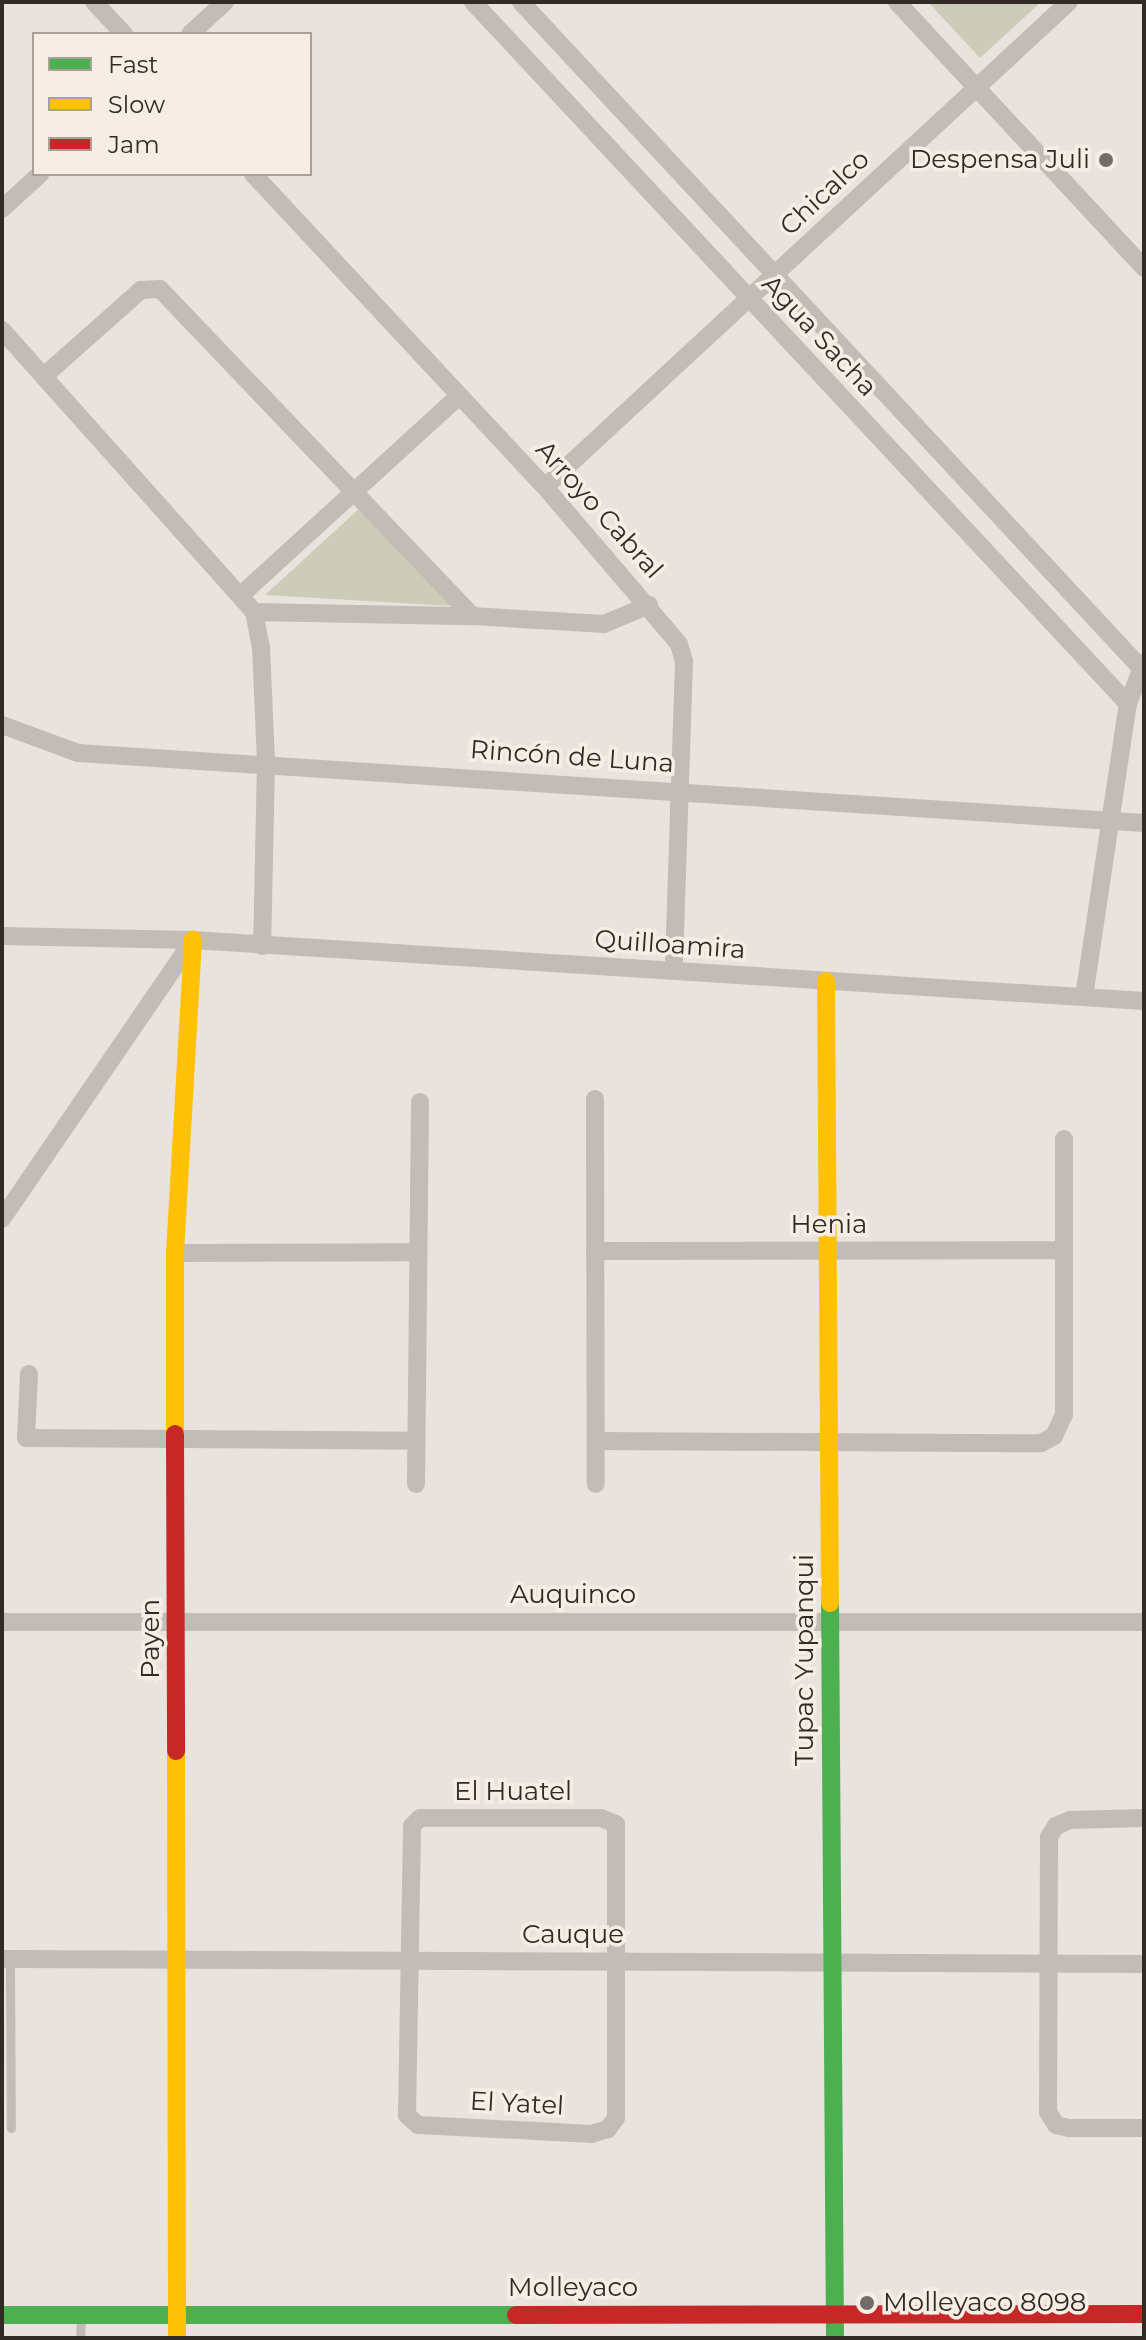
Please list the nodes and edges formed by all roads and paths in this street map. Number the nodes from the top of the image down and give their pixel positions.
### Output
1 (94, 2) edge
2 (225, 2) edge
3 (473, 2) edge
4 (521, 2) edge
5 (897, 2) edge
6 (1069, 2) edge
7 (122, 32) edge
8 (192, 32) edge
9 (976, 88) junction
10 (38, 176) edge
11 (255, 176) edge
12 (2, 209) edge
13 (1144, 268) edge
14 (774, 275) junction
15 (748, 299) junction
16 (2, 330) edge
17 (44, 376) junction
18 (458, 397) junction
19 (545, 487) junction
20 (354, 493) junction
21 (241, 595) junction
22 (649, 605) junction
23 (254, 612) junction
24 (472, 616) junction
25 (1143, 665) edge
26 (1128, 704) junction
27 (2, 725) edge
28 (266, 762) junction
29 (680, 790) junction
30 (1111, 821) junction
31 (1144, 823) edge
32 (2, 936) edge
33 (193, 940) junction
34 (262, 946) junction
35 (674, 971) junction
36 (826, 981) junction
37 (1084, 997) junction
38 (1144, 1001) edge
39 (595, 1099) dead end
40 (420, 1102) dead end
41 (1064, 1139) dead end
42 (2, 1219) edge
43 (1063, 1250) junction
44 (595, 1251) junction
45 (828, 1251) junction
46 (418, 1252) junction
47 (175, 1253) junction
48 (29, 1374) dead end
49 (416, 1441) junction
50 (596, 1441) junction
51 (176, 1443) junction
52 (829, 1443) junction
53 (416, 1484) dead end
54 (596, 1484) dead end
55 (177, 1621) junction
56 (830, 1621) junction
57 (2, 1622) edge
58 (1144, 1622) edge
59 (1144, 1818) edge
60 (6, 1959) edge
61 (177, 1960) junction
62 (619, 1961) junction
63 (832, 1961) junction
64 (409, 1963) junction
65 (1049, 1963) junction
66 (1144, 1964) edge
67 (11, 2128) dead end
68 (1144, 2128) edge
69 (81, 2314) junction
70 (177, 2314) junction
71 (835, 2314) junction
72 (1144, 2314) edge
73 (2, 2315) edge
74 (80, 2338) edge
75 (177, 2338) edge
76 (835, 2338) edge

1 - 7 street
2 - 8 street
3 - 15 street, Agua Sacha
4 - 14 street, Agua Sacha
5 - 9 street
6 - 9 street, Chicalco
9 - 13 street
9 - 14 street, Chicalco
10 - 12 street
11 - 18 street, Arroyo Cabral
14 - 15 street, Chicalco
14 - 25 street, Agua Sacha
15 - 19 street, Chicalco
15 - 26 street, Agua Sacha
16 - 17 street
17 - 20 street
17 - 21 street
18 - 19 street, Arroyo Cabral
18 - 20 street
19 - 22 street, Arroyo Cabral
20 - 21 street
20 - 24 street
21 - 23 street
22 - 24 street
22 - 29 street, Arroyo Cabral
23 - 24 street
23 - 28 street
25 - 26 street, Agua Sacha
26 - 30 street, Agua Sacha
27 - 28 street, Rincón de Luna
28 - 29 street, Rincón de Luna
28 - 34 street
29 - 30 street, Rincón de Luna
29 - 35 street, Arroyo Cabral
30 - 31 street, Rincón de Luna
30 - 37 street, Agua Sacha
32 - 33 street, Quilloamira
33 - 34 street, Quilloamira
33 - 42 street
33 - 47 street, Payen
34 - 35 street, Quilloamira
35 - 36 street, Quilloamira
36 - 37 street, Quilloamira
36 - 45 street, Tupac Yupanqui
37 - 38 street, Quilloamira
39 - 44 street
40 - 46 street
41 - 43 street
43 - 45 street, Henia
43 - 52 street
44 - 45 street, Henia
44 - 50 street
45 - 52 street, Tupac Yupanqui
46 - 47 street
46 - 49 street
47 - 51 street, Payen
48 - 51 street
49 - 51 street
49 - 53 street
50 - 52 street
50 - 54 street
51 - 55 street, Payen
52 - 56 street, Tupac Yupanqui
55 - 56 street, Auquinco
55 - 57 street, Auquinco
55 - 61 street, Payen
56 - 58 street, Auquinco
56 - 63 street, Tupac Yupanqui
59 - 65 street
60 - 61 street, Cauque
60 - 67 lane
61 - 64 street, Cauque
61 - 70 street, Payen
62 - 63 street, Cauque
62 - 64 street, Cauque
62 - 64 street, El Huatel
62 - 64 street, El Yatel
63 - 65 street, Cauque
63 - 71 street, Tupac Yupanqui
65 - 66 street, Cauque
65 - 68 street
69 - 70 street, Molleyaco
69 - 73 street, Molleyaco
69 - 74 lane
70 - 71 street, Molleyaco
70 - 75 street, Payen
71 - 72 street, Molleyaco
71 - 76 street, Tupac Yupanqui

